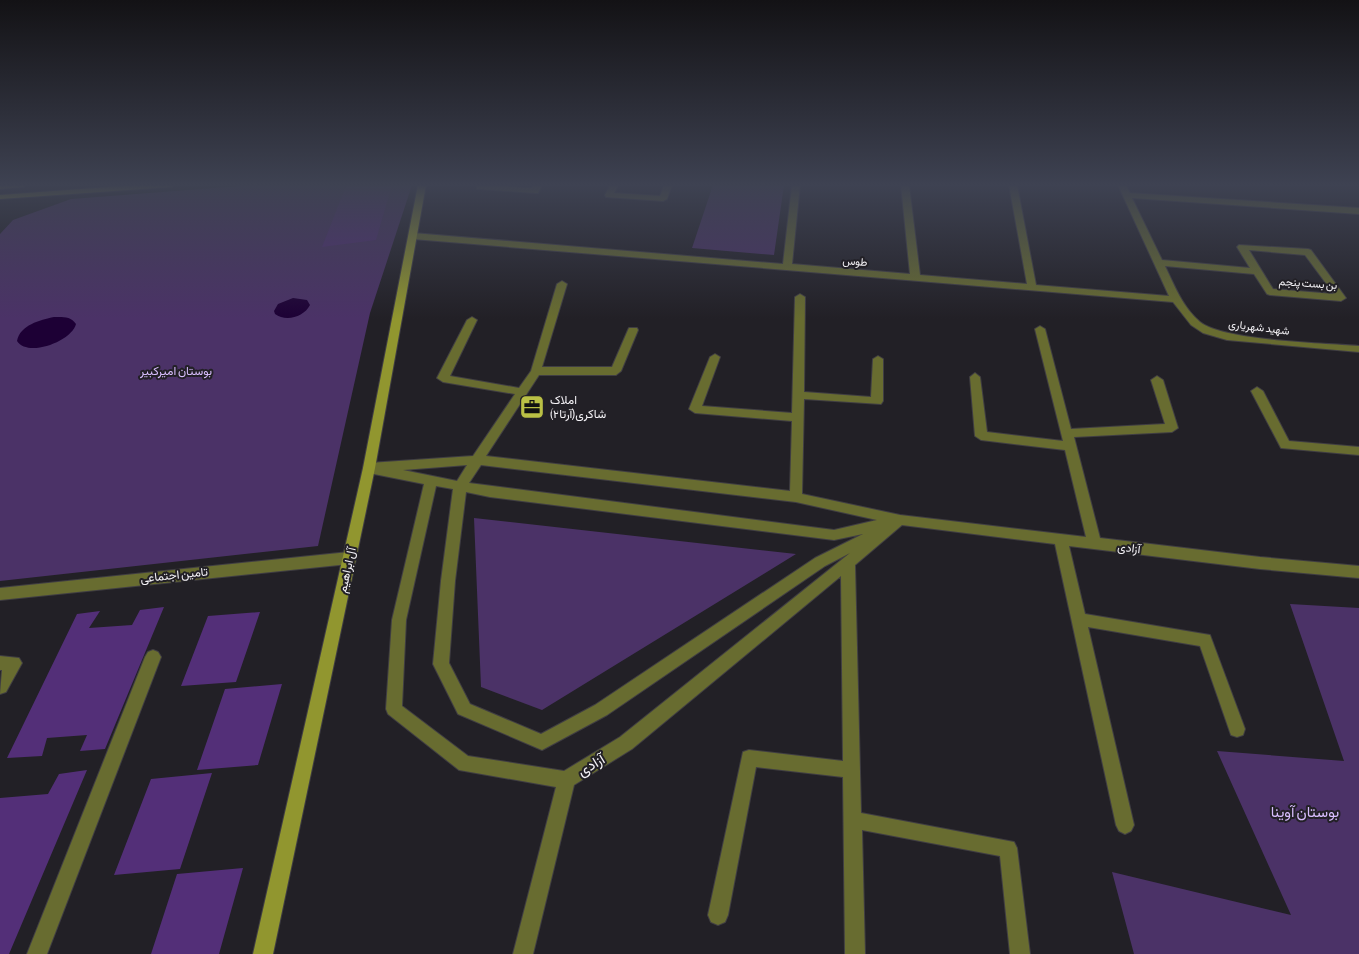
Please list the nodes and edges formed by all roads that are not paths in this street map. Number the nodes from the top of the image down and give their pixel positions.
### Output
1 (413, 230) edge
2 (791, 230) edge
3 (910, 230) edge
4 (1021, 230) edge
5 (1143, 230) edge
6 (412, 236) junction
7 (1159, 263) junction
8 (787, 267) junction
9 (1257, 271) junction
10 (915, 278) junction
11 (562, 284) dead end
12 (1032, 287) junction
13 (800, 297) dead end
14 (1176, 299) junction
15 (472, 320) dead end
16 (1040, 329) dead end
17 (633, 330) dead end
18 (1359, 349) edge
19 (715, 357) dead end
20 (878, 359) dead end
21 (536, 371) junction
22 (975, 377) dead end
23 (1157, 380) dead end
24 (1258, 391) dead end
25 (523, 392) junction
26 (798, 395) junction
27 (798, 418) junction
28 (1067, 433) junction
29 (1070, 446) junction
30 (1359, 451) edge
31 (479, 460) junction
32 (369, 468) junction
33 (431, 480) junction
34 (460, 486) junction
35 (796, 497) junction
36 (900, 520) junction
37 (1061, 540) junction
38 (1095, 544) junction
39 (349, 558) junction
40 (848, 562) junction
41 (1359, 572) edge
42 (0, 594) edge
43 (1079, 619) junction
44 (153, 657) dead end
45 (0, 663) edge
46 (0, 687) edge
47 (1237, 730) dead end
48 (852, 770) junction
49 (567, 779) junction
50 (853, 820) junction
51 (1125, 825) dead end
52 (718, 915) dead end
53 (37, 954) edge
54 (263, 954) edge
55 (523, 954) edge
56 (856, 954) edge
57 (1020, 954) edge

1 - 6 main road, آل ابراهیم
2 - 8 street
3 - 10 street
4 - 12 street
5 - 7 street, شهید شهریاری
6 - 8 street, طوس
6 - 32 main road, آل ابراهیم
7 - 9 street
7 - 14 street, شهید شهریاری
8 - 10 street, طوس
9 - 9 street, بن بست پنجم
10 - 12 street, طوس
11 - 21 street
12 - 14 street, طوس
13 - 26 street
14 - 18 street, شهید شهریاری
15 - 25 street
16 - 28 street
17 - 21 street
19 - 27 street
20 - 26 street
21 - 25 street
22 - 29 street
23 - 28 street
24 - 30 street
25 - 31 street
26 - 27 street
27 - 35 street
28 - 29 street
29 - 38 street
31 - 32 street, آزادی
31 - 34 street
31 - 35 street, آزادی
32 - 33 street, آزادی
32 - 39 main road, آل ابراهیم
33 - 34 street, آزادی
33 - 49 street, آزادی
34 - 36 street, آزادی
34 - 36 street
35 - 36 street, آزادی
36 - 37 street, آزادی
36 - 40 street, آزادی
37 - 38 street, آزادی
37 - 43 street
38 - 41 street, آزادی
39 - 42 street, تامین اجتماعی
39 - 54 main road, آل ابراهیم
40 - 48 street
40 - 49 street, آزادی
43 - 47 street
43 - 51 street
44 - 53 street
45 - 46 street
48 - 50 street
48 - 52 street
49 - 55 street
50 - 56 street
50 - 57 street

